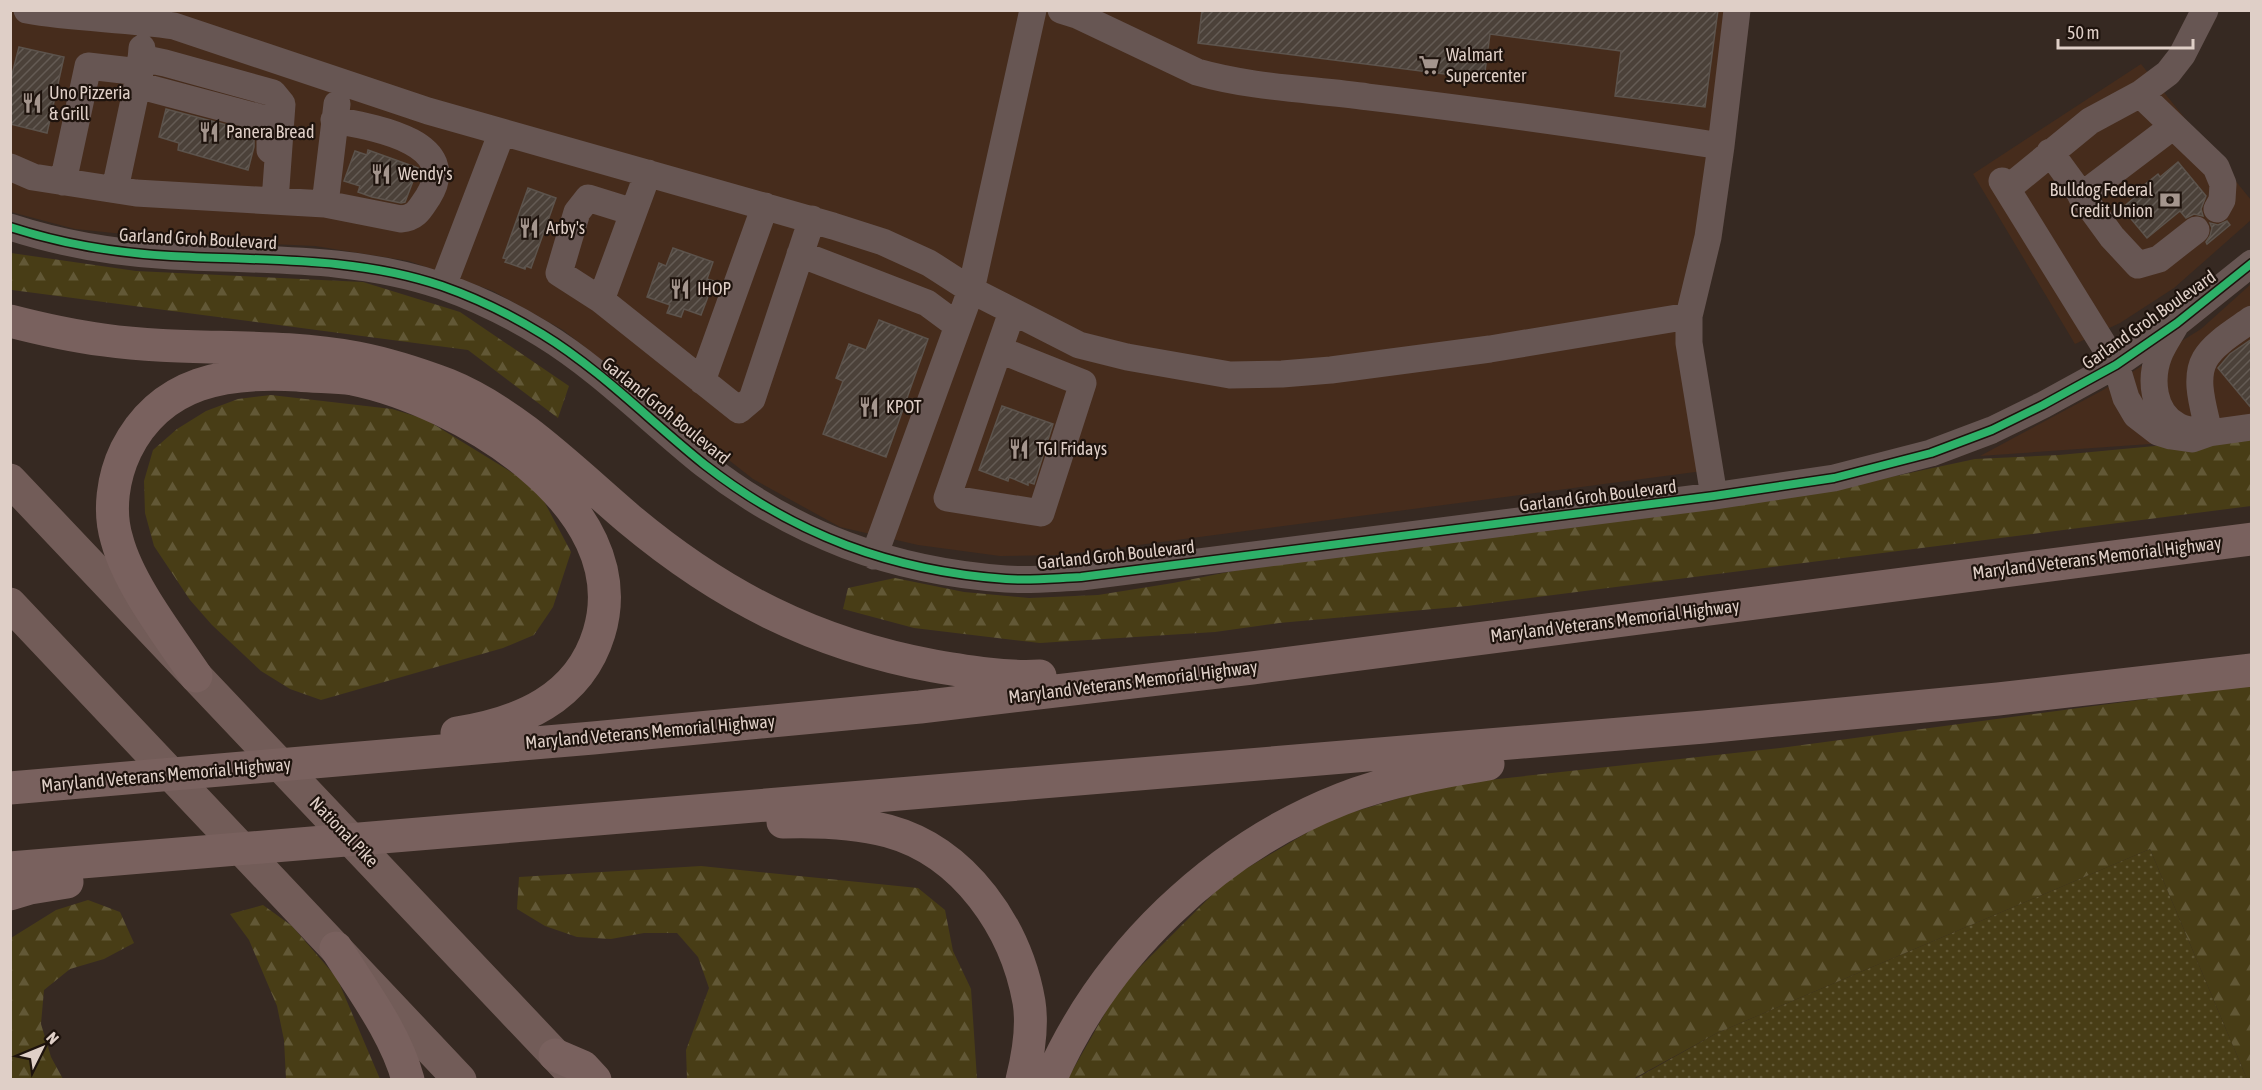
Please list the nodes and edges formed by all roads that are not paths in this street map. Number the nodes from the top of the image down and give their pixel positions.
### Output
1 (27, 10) edge
2 (1033, 10) edge
3 (1061, 10) edge
4 (1737, 10) edge
5 (2205, 10) edge
6 (145, 21) junction
7 (139, 72) junction
8 (340, 82) junction
9 (2140, 94) junction
10 (334, 120) junction
11 (2172, 127) junction
12 (502, 132) junction
13 (1721, 146) junction
14 (2050, 153) junction
15 (10, 167) edge
16 (648, 173) junction
17 (63, 182) junction
18 (115, 189) junction
19 (275, 190) junction
20 (2081, 196) junction
21 (325, 204) junction
22 (765, 206) junction
23 (2217, 209) dead end
24 (633, 212) junction
25 (812, 219) junction
26 (10, 228) edge
27 (2196, 230) dead end
28 (800, 254) junction
29 (2252, 263) edge
30 (443, 286) junction
31 (971, 290) junction
32 (601, 300) junction
33 (1012, 312) junction
34 (1689, 316) junction
35 (2252, 319) edge
36 (10, 321) edge
37 (2177, 323) junction
38 (958, 326) junction
39 (1092, 348) junction
40 (1000, 350) junction
41 (2116, 365) junction
42 (702, 381) junction
43 (1083, 383) junction
44 (2252, 427) edge
45 (2209, 434) junction
46 (10, 480) edge
47 (1714, 496) junction
48 (2252, 538) edge
49 (874, 556) junction
50 (10, 604) edge
51 (1252, 668) junction
52 (2252, 670) edge
53 (196, 676) junction
54 (1704, 727) junction
55 (226, 770) junction
56 (10, 787) edge
57 (526, 825) junction
58 (320, 841) junction
59 (10, 868) edge
60 (10, 894) edge
61 (336, 948) junction
62 (555, 1055) junction
63 (408, 1080) edge
64 (460, 1080) edge
65 (578, 1080) edge
66 (595, 1080) edge
67 (1022, 1080) edge
68 (1050, 1080) edge

1 - 6 street
2 - 31 street
3 - 13 street
4 - 13 street
5 - 9 street
6 - 7 street
6 - 8 street
7 - 17 street
7 - 18 street
7 - 19 street
8 - 10 street
8 - 12 street
9 - 11 street
9 - 14 street
10 - 21 street
10 - 21 street
11 - 20 street
11 - 23 street
12 - 16 street
12 - 30 street
13 - 34 street
14 - 20 street
14 - 41 street
15 - 17 street
16 - 22 street
16 - 24 street
17 - 18 street
18 - 19 street
19 - 21 street
20 - 27 street
22 - 25 street
22 - 42 street
24 - 32 street
24 - 32 street
25 - 28 street
25 - 31 street
26 - 30 street, Garland Groh Boulevard
28 - 38 street
28 - 42 street
29 - 37 street, Garland Groh Boulevard
30 - 49 street, Garland Groh Boulevard
31 - 33 street
31 - 38 street
32 - 42 street
33 - 39 street
33 - 40 street
34 - 39 street
34 - 47 street
35 - 45 street
36 - 51 highway
37 - 41 street, Garland Groh Boulevard
37 - 45 street
38 - 49 street
39 - 43 street
40 - 43 street
40 - 43 street
41 - 45 street
41 - 47 street, Garland Groh Boulevard
44 - 45 street
46 - 53 main road, National Pike
47 - 49 street, Garland Groh Boulevard
48 - 51 highway, Maryland Veterans Memorial Highway
50 - 61 main road
51 - 55 highway, Maryland Veterans Memorial Highway
52 - 54 highway
53 - 55 highway
53 - 62 main road, National Pike
54 - 57 highway
54 - 68 highway
55 - 56 highway, Maryland Veterans Memorial Highway
57 - 58 highway
57 - 67 highway
58 - 59 highway
58 - 60 highway
61 - 63 highway
61 - 64 main road
62 - 65 main road, National Pike
62 - 66 highway

